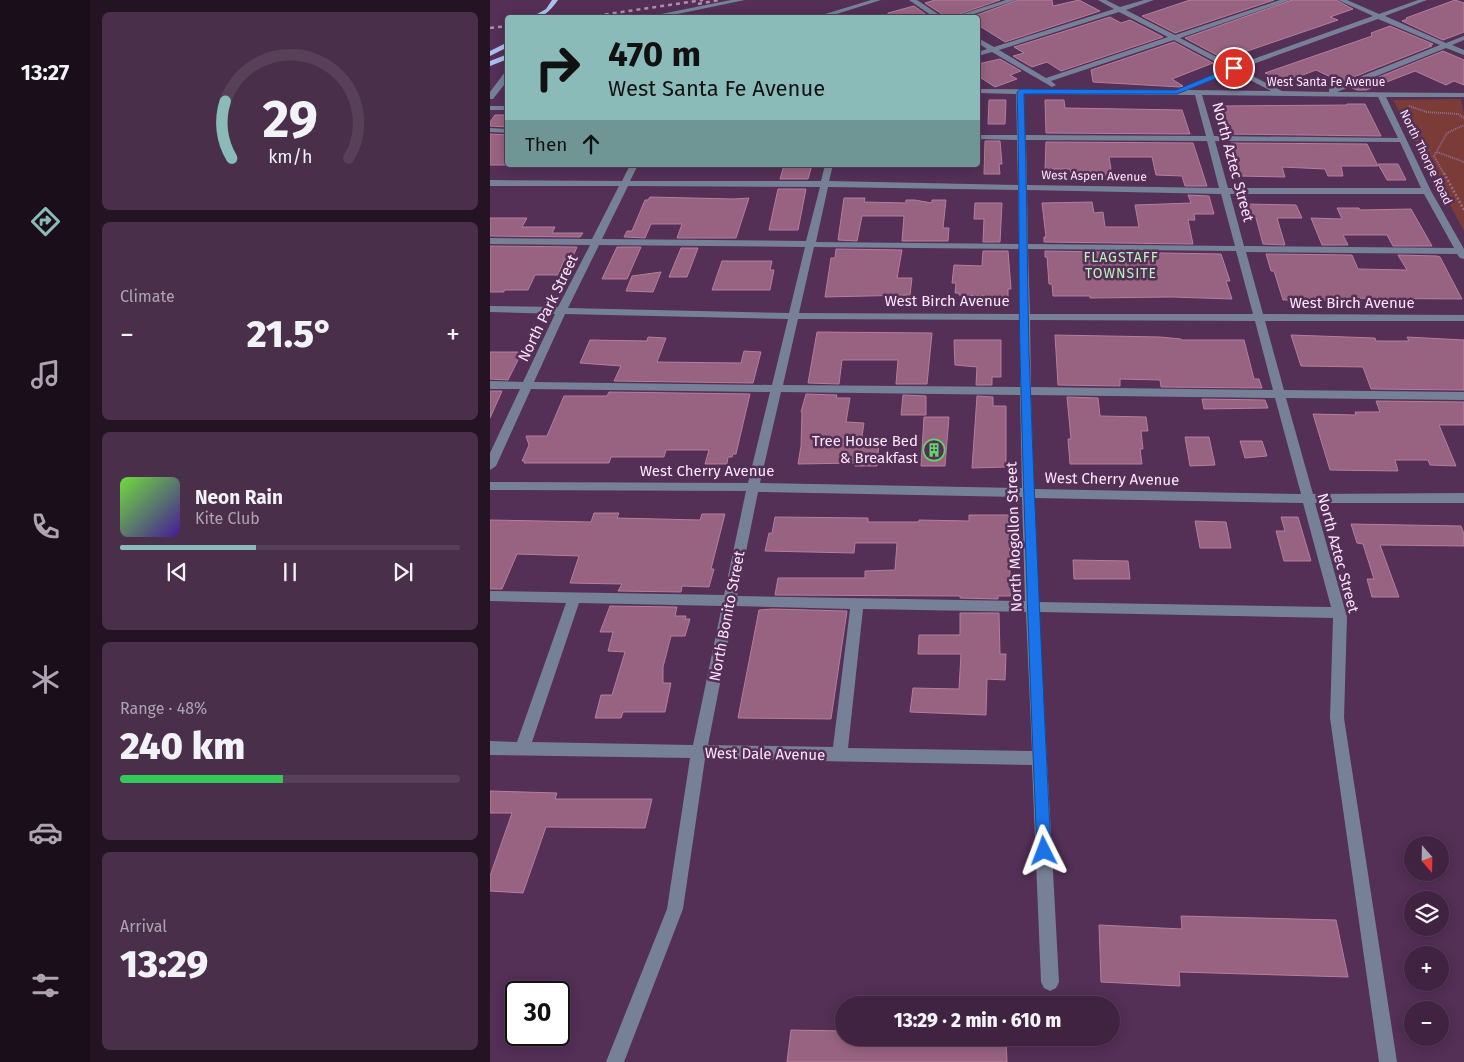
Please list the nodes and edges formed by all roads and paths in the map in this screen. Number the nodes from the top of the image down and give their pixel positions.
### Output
1 (555, 0) edge
2 (742, 0) edge
3 (878, 0) edge
4 (912, 0) edge
5 (1014, 0) edge
6 (1101, 0) edge
7 (1151, 0) edge
8 (1287, 0) edge
9 (1341, 0) edge
10 (1424, 0) edge
11 (548, 10) junction
12 (1120, 10) junction
13 (539, 15) edge
14 (549, 15) edge
15 (660, 15) edge
16 (825, 15) edge
17 (936, 15) edge
18 (963, 15) edge
19 (1379, 16) junction
20 (1175, 38) junction
21 (1464, 38) edge
22 (980, 41) edge
23 (1446, 45) junction
24 (505, 46) edge
25 (993, 49) junction
26 (980, 53) edge
27 (1464, 53) edge
28 (490, 54) edge
29 (505, 57) edge
30 (490, 64) edge
31 (1234, 68) junction
32 (505, 77) edge
33 (1045, 81) junction
34 (493, 88) edge
35 (980, 91) edge
36 (1020, 92) junction
37 (1063, 92) junction
38 (1177, 92) junction
39 (1198, 92) junction
40 (1280, 93) junction
41 (1326, 93) junction
42 (1381, 94) junction
43 (1464, 95) edge
44 (490, 97) edge
45 (1407, 106) dead end
46 (490, 108) edge
47 (505, 108) edge
48 (1464, 118) edge
49 (1464, 125) edge
50 (490, 130) edge
51 (505, 131) edge
52 (980, 137) edge
53 (1022, 137) junction
54 (1210, 138) junction
55 (1402, 140) junction
56 (1437, 152) junction
57 (1464, 162) edge
58 (633, 167) edge
59 (829, 167) edge
60 (490, 183) edge
61 (626, 184) junction
62 (825, 184) junction
63 (1024, 187) junction
64 (1223, 191) junction
65 (1427, 191) junction
66 (1464, 210) edge
67 (490, 241) edge
68 (596, 242) junction
69 (810, 245) junction
70 (1024, 247) junction
71 (1239, 249) junction
72 (1462, 254) edge
73 (490, 309) edge
74 (562, 310) junction
75 (1024, 315) junction
76 (793, 316) junction
77 (1258, 318) junction
78 (1464, 318) edge
79 (490, 385) edge
80 (527, 386) junction
81 (776, 388) junction
82 (1026, 391) junction
83 (1279, 394) junction
84 (1464, 396) edge
85 (490, 466) edge
86 (490, 486) edge
87 (753, 487) junction
88 (1028, 493) junction
89 (1464, 498) edge
90 (1307, 499) junction
91 (490, 596) edge
92 (574, 598) junction
93 (730, 601) junction
94 (857, 603) junction
95 (1033, 607) junction
96 (1339, 612) junction
97 (490, 748) edge
98 (522, 748) junction
99 (699, 752) junction
100 (840, 755) junction
101 (1040, 758) junction
102 (1050, 982) dead end
103 (615, 1062) edge
104 (1388, 1062) edge

1 - 11 main road
2 - 15 street
3 - 16 street
4 - 17 street
5 - 18 street
6 - 12 street
7 - 12 street
8 - 20 street
9 - 19 street
10 - 19 street
11 - 13 main road
11 - 14 main road
12 - 20 street
12 - 25 street
19 - 23 street
19 - 31 street
20 - 31 street
20 - 33 street
21 - 23 street
22 - 25 street
23 - 27 street
23 - 41 street
24 - 28 main road
25 - 26 street
25 - 33 street
29 - 30 main road
31 - 38 street
31 - 40 street
32 - 34 street
33 - 37 street
34 - 44 street
35 - 36 street, West Santa Fe Avenue
36 - 37 street, West Santa Fe Avenue
36 - 53 street, North Mogollon Street
37 - 38 street, West Santa Fe Avenue
38 - 39 street, West Santa Fe Avenue
39 - 40 street, West Santa Fe Avenue
39 - 54 street, North Aztec Street
40 - 41 street, West Santa Fe Avenue
41 - 42 street, West Santa Fe Avenue
42 - 43 street, West Santa Fe Avenue
42 - 55 street, North Thorpe Road
45 - 48 path
46 - 47 street
49 - 56 path
50 - 51 street
52 - 53 street
53 - 54 street
53 - 63 street, North Mogollon Street
54 - 55 street
54 - 64 street, North Aztec Street
55 - 65 street, North Thorpe Road
56 - 57 path
56 - 66 path
58 - 61 street, North Park Street
59 - 62 street, North Bonito Street
60 - 61 street, West Aspen Avenue
61 - 62 street, West Aspen Avenue
61 - 68 street, North Park Street
62 - 63 street, West Aspen Avenue
62 - 69 street, North Bonito Street
63 - 64 street, West Aspen Avenue
63 - 70 street, North Mogollon Street
64 - 65 street, West Aspen Avenue
64 - 71 street, North Aztec Street
65 - 72 street, North Thorpe Road
67 - 68 street
68 - 69 street
68 - 74 street, North Park Street
69 - 70 street
69 - 76 street, North Bonito Street
70 - 71 street
70 - 75 street, North Mogollon Street
71 - 72 street
71 - 77 street, North Aztec Street
73 - 74 street, West Birch Avenue
74 - 76 street, West Birch Avenue
74 - 80 street, North Park Street
75 - 76 street, West Birch Avenue
75 - 77 street, West Birch Avenue
75 - 82 street, North Mogollon Street
76 - 81 street, North Bonito Street
77 - 78 street, West Birch Avenue
77 - 83 street, North Aztec Street
79 - 80 street
80 - 81 street
80 - 85 street, North Park Street
81 - 82 street
81 - 87 street, North Bonito Street
82 - 83 street
82 - 88 street, North Mogollon Street
83 - 84 street
83 - 90 street, North Aztec Street
86 - 87 street, West Cherry Avenue
87 - 88 street, West Cherry Avenue
87 - 93 street, North Bonito Street
88 - 90 street, West Cherry Avenue
88 - 95 street, North Mogollon Street
89 - 90 street, West Cherry Avenue
90 - 96 street, North Aztec Street
91 - 92 street
92 - 93 street
92 - 98 street
93 - 94 street
93 - 99 street, North Bonito Street
94 - 95 street
94 - 100 street
95 - 96 street
95 - 101 street, North Mogollon Street
96 - 104 street, North Aztec Street
97 - 98 street, West Dale Avenue
98 - 99 street, West Dale Avenue
99 - 100 street, West Dale Avenue
99 - 103 street, North Bonito Street
100 - 101 street, West Dale Avenue
101 - 102 street, North Mogollon Street

